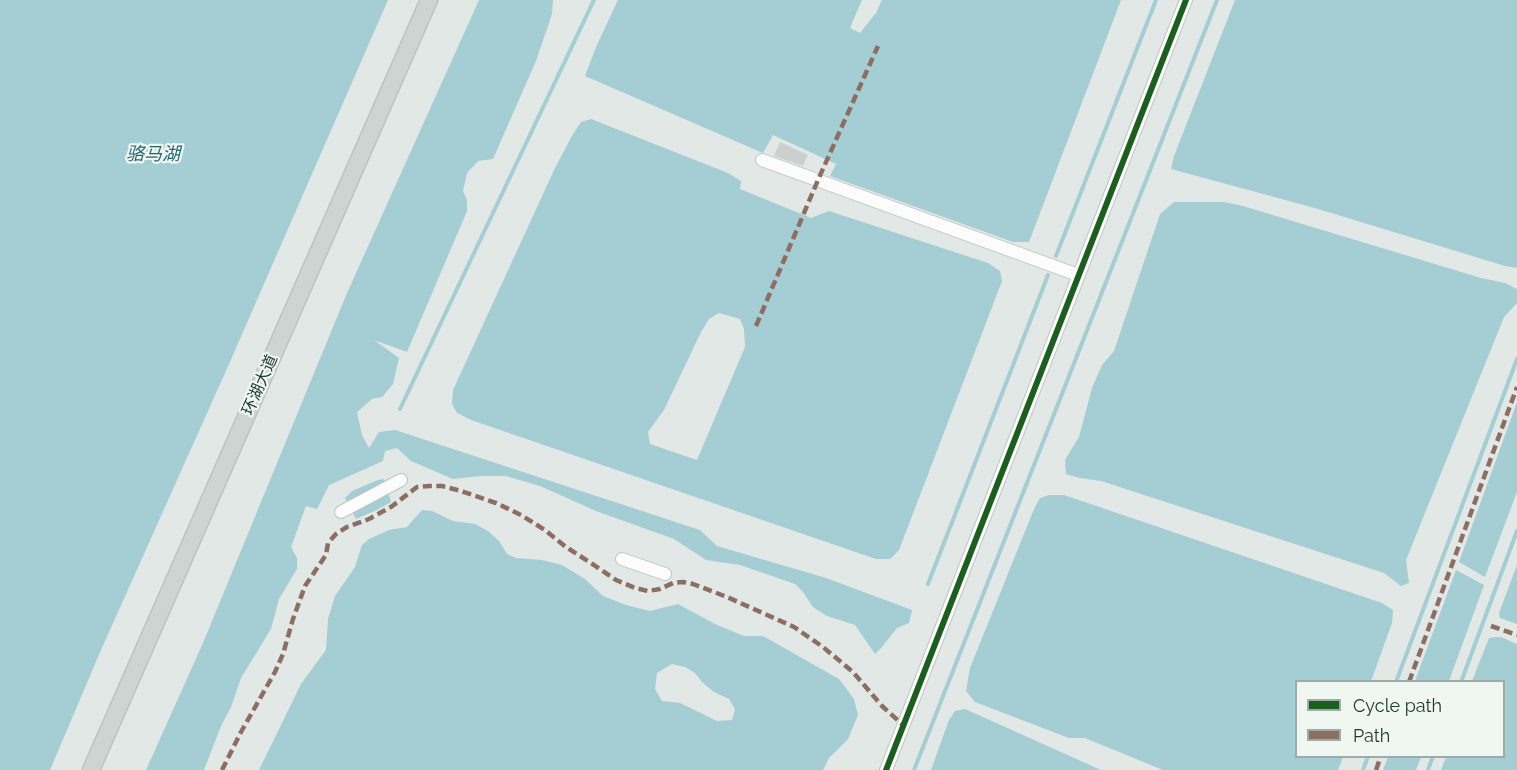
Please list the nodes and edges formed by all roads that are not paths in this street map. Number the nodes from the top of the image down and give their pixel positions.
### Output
1 (429, 0) edge
2 (1186, 0) edge
3 (762, 160) dead end
4 (1078, 275) junction
5 (401, 480) dead end
6 (341, 512) dead end
7 (622, 559) dead end
8 (665, 574) dead end
9 (91, 770) edge
10 (886, 770) edge

1 - 9 main road, 环湖大道
2 - 4 street
3 - 4 street
4 - 10 street
5 - 6 street
7 - 8 street

